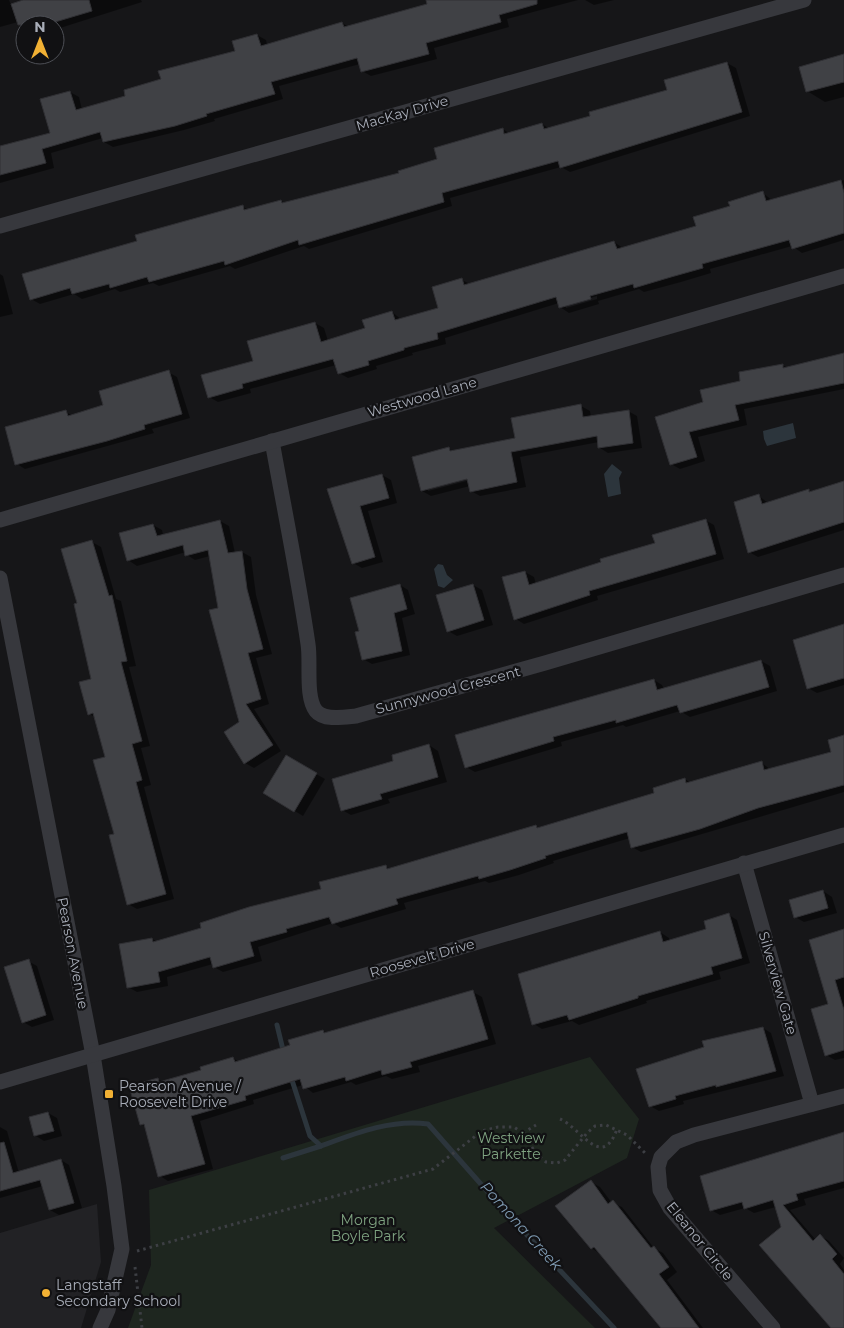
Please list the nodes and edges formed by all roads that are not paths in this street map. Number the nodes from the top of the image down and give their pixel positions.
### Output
1 (804, 0) edge
2 (0, 226) edge
3 (844, 276) edge
4 (272, 441) junction
5 (0, 520) edge
6 (844, 575) edge
7 (0, 578) edge
8 (844, 834) edge
9 (744, 863) junction
10 (93, 1055) junction
11 (0, 1082) edge
12 (844, 1096) edge
13 (812, 1104) junction
14 (100, 1328) edge
15 (773, 1328) edge

1 - 2 street, MacKay Drive
3 - 4 street, Westwood Lane
4 - 5 street, Westwood Lane
4 - 6 street, Sunnywood Crescent
7 - 10 street, Pearson Avenue
8 - 9 street, Roosevelt Drive
9 - 10 street, Roosevelt Drive
9 - 13 street, Silverview Gate
10 - 11 street, Roosevelt Drive
10 - 14 street, Pearson Avenue
12 - 13 street
13 - 15 street, Eleanor Circle

